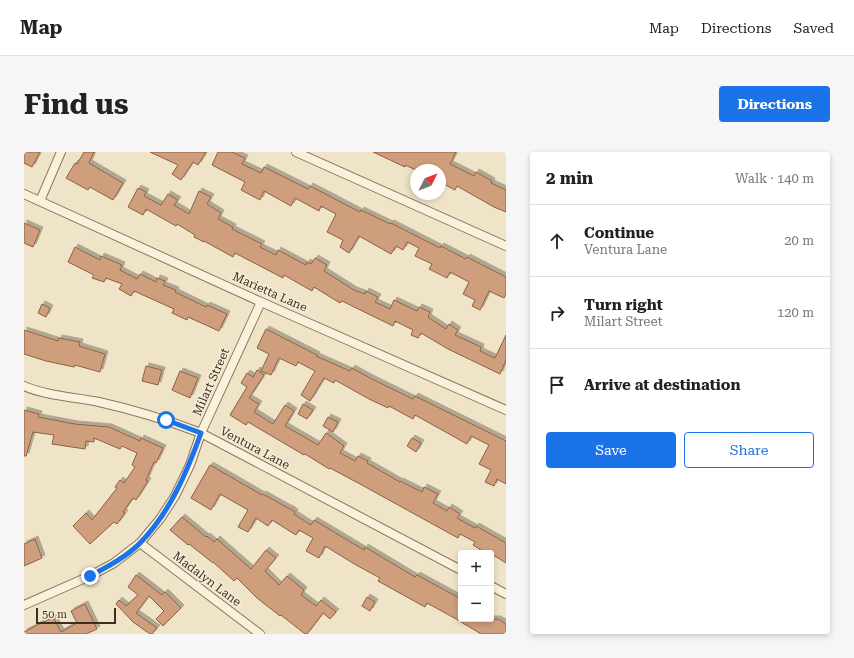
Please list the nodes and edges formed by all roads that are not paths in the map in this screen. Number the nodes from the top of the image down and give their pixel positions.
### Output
1 (62, 152) edge
2 (296, 152) edge
3 (24, 194) edge
4 (40, 201) junction
5 (506, 246) edge
6 (261, 302) junction
7 (24, 386) edge
8 (506, 410) edge
9 (201, 433) junction
10 (140, 543) junction
11 (458, 568) edge
12 (494, 588) edge
13 (506, 594) edge
14 (24, 605) edge
15 (260, 634) edge

1 - 4 street
2 - 5 street
3 - 4 street, Marietta Lane
4 - 6 street, Marietta Lane
6 - 8 street, Marietta Lane
6 - 9 street, Milart Street
7 - 9 street, Ventura Lane
9 - 10 street, Milart Street
9 - 11 street, Ventura Lane
10 - 14 street, Milart Street
10 - 15 street, Madalyn Lane
12 - 13 street

